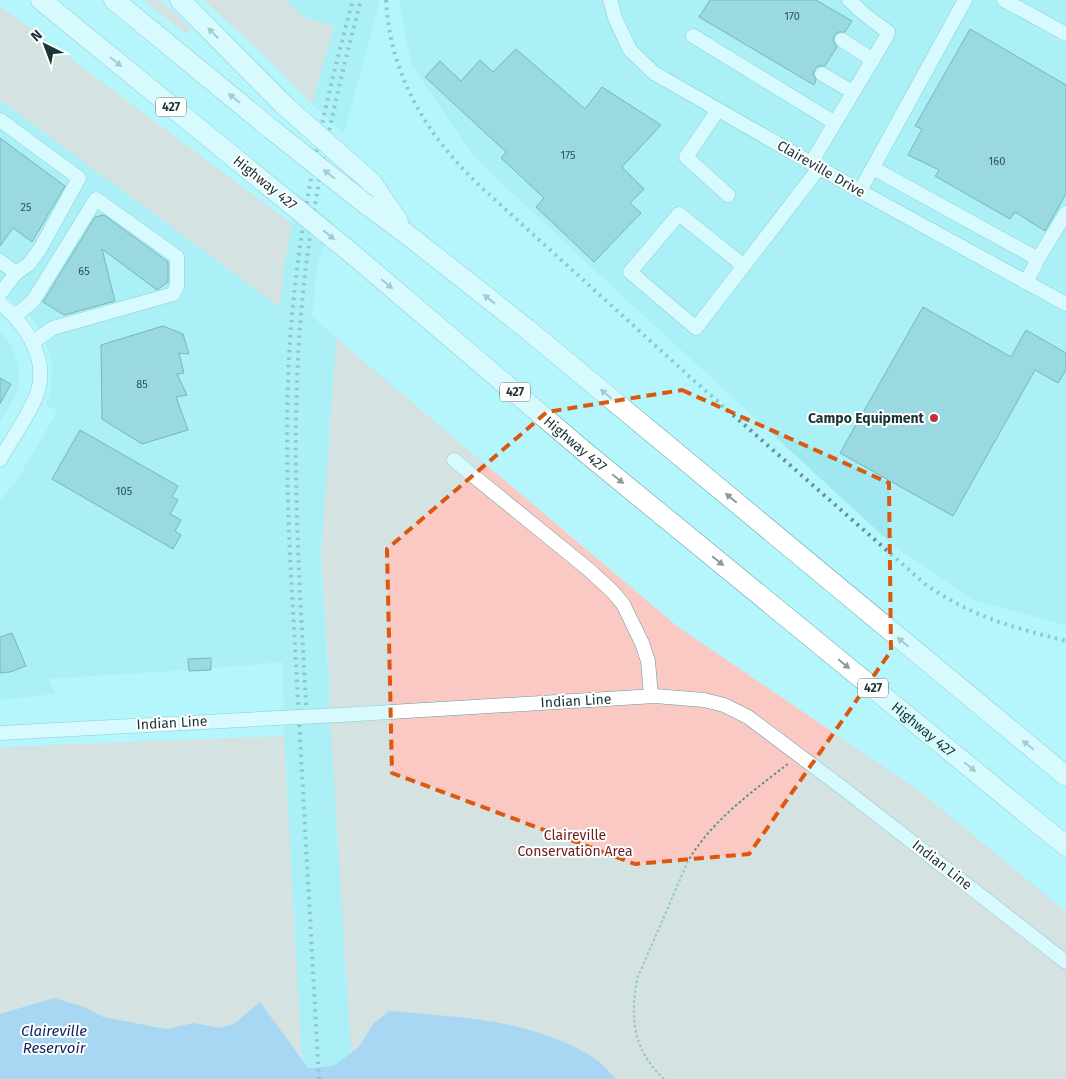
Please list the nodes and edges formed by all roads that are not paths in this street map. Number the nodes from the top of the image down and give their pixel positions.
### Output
1 (26, 0) edge
2 (41, 0) edge
3 (114, 0) edge
4 (180, 0) edge
5 (610, 0) edge
6 (848, 0) edge
7 (965, 0) edge
8 (1004, 0) edge
9 (78, 31) junction
10 (1066, 34) edge
11 (693, 36) dead end
12 (842, 40) dead end
13 (873, 60) junction
14 (822, 74) dead end
15 (853, 92) junction
16 (718, 110) junction
17 (0, 120) edge
18 (835, 123) junction
19 (815, 166) junction
20 (873, 168) junction
21 (860, 191) junction
22 (728, 195) dead end
23 (1066, 213) edge
24 (408, 234) junction
25 (1038, 259) junction
26 (0, 261) edge
27 (744, 266) junction
28 (16, 273) junction
29 (1026, 282) junction
30 (0, 294) edge
31 (0, 303) edge
32 (1066, 304) edge
33 (16, 316) junction
34 (32, 343) junction
35 (0, 460) edge
36 (454, 460) dead end
37 (651, 696) junction
38 (0, 733) edge
39 (1066, 776) edge
40 (1066, 846) edge
41 (1066, 962) edge

1 - 9 highway
2 - 9 highway, Highway 427 / 427
24 -> 3 highway, bridge
24 -> 4 highway, bridge
5 - 16 street, Claireville Drive
6 - 13 street
7 - 20 street
8 - 10 street
9 -> 40 highway, Highway 427 / 427, bridge
11 - 18 street
12 - 13 street
13 - 15 street
14 - 15 street
15 - 18 street
16 - 19 street, Claireville Drive
16 - 22 street
17 - 28 street
18 - 19 street
19 - 21 street, Claireville Drive
19 - 27 street
20 - 21 street
20 - 25 street
21 - 29 street, Claireville Drive
23 - 25 street
39 -> 24 highway
25 - 29 street
26 - 28 street
27 - 27 street
28 - 30 street
29 - 32 street, Claireville Drive
31 - 33 street
33 - 34 street
33 - 34 street
34 - 35 street
36 - 37 street
37 - 38 street, Indian Line, bridge
37 - 41 street, Indian Line

